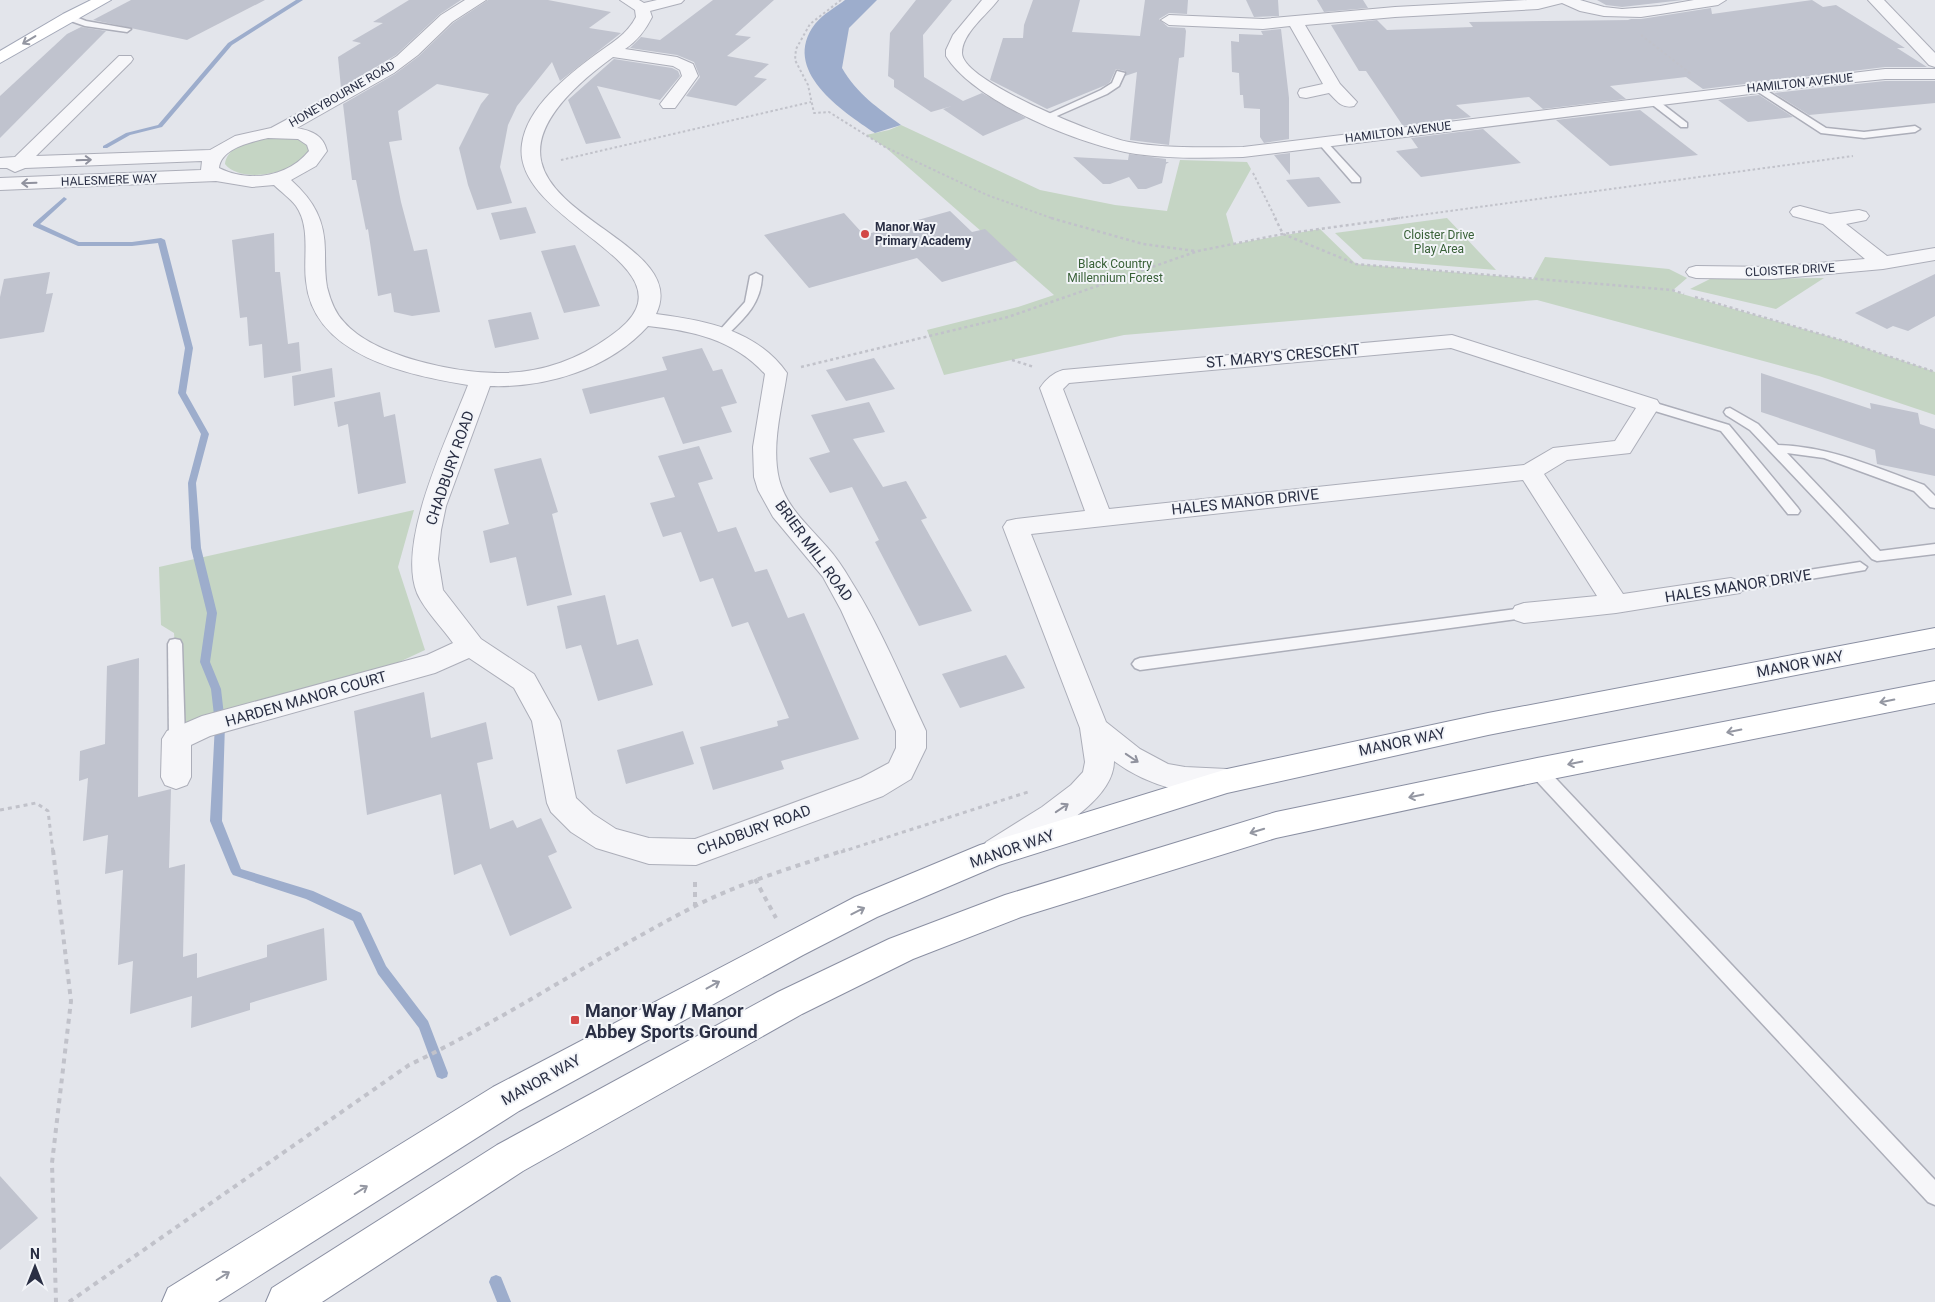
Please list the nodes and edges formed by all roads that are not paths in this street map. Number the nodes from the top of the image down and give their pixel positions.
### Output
1 (70, 0) edge
2 (81, 0) edge
3 (103, 0) edge
4 (478, 0) edge
5 (676, 0) edge
6 (990, 0) edge
7 (1557, 0) edge
8 (1567, 0) edge
9 (1718, 0) edge
10 (1876, 0) edge
11 (635, 4) edge
12 (1224, 7) dead end
13 (68, 17) junction
14 (44, 19) junction
15 (1169, 20) dead end
16 (1295, 22) junction
17 (1229, 23) junction
18 (126, 29) dead end
19 (7, 36) dead end
20 (609, 52) junction
21 (0, 58) edge
22 (125, 59) dead end
23 (1935, 62) edge
24 (1120, 73) dead end
25 (1935, 74) edge
26 (1332, 87) junction
27 (1758, 88) junction
28 (1306, 92) dead end
29 (1653, 101) junction
30 (1348, 102) dead end
31 (668, 104) dead end
32 (1047, 117) junction
33 (1684, 125) dead end
34 (1915, 129) dead end
35 (276, 132) junction
36 (1322, 142) junction
37 (216, 155) junction
38 (21, 162) junction
39 (0, 163) edge
40 (217, 175) junction
41 (278, 178) junction
42 (0, 179) edge
43 (1356, 180) dead end
44 (0, 184) edge
45 (1800, 212) dead end
46 (1859, 216) dead end
47 (1830, 220) junction
48 (1935, 254) edge
49 (1883, 263) junction
50 (1696, 272) dead end
51 (756, 276) dead end
52 (644, 319) junction
53 (723, 333) junction
54 (481, 380) junction
55 (1649, 406) junction
56 (1730, 412) dead end
57 (1776, 449) junction
58 (1530, 472) junction
59 (1935, 504) edge
60 (1793, 511) dead end
61 (1100, 518) junction
62 (1935, 549) edge
63 (1860, 567) dead end
64 (1731, 587) joint
65 (1616, 604) junction
66 (1524, 613) joint
67 (1935, 633) edge
68 (1935, 638) edge
69 (175, 644) dead end
70 (1901, 645) junction
71 (471, 646) junction
72 (1140, 664) dead end
73 (1935, 692) edge
74 (1094, 728) junction
75 (177, 740) junction
76 (911, 748) joint
77 (1537, 770) junction
78 (176, 777) dead end
79 (1227, 780) junction
80 (991, 854) junction
81 (1935, 1195) edge
82 (182, 1302) edge
83 (286, 1302) edge

1 - 14 main road
2 - 14 main road
3 - 13 main road
4 - 35 street, HONEYBOURNE ROAD
5 - 11 street
6 - 32 street, HAMILTON AVENUE
7 - 16 street
8 - 9 street
10 - 23 street
11 - 20 street
12 - 17 street
13 - 18 lane
13 -> 21 main road
14 - 19 main road
15 - 17 street
16 - 17 street
16 - 26 street
20 - 31 street
20 - 52 street
22 - 38 street
24 - 32 lane
25 - 27 street, HAMILTON AVENUE
26 - 28 street
26 - 30 street
27 - 29 street, HAMILTON AVENUE
27 - 34 lane
29 - 33 lane
29 - 36 street, HAMILTON AVENUE
32 - 36 street, HAMILTON AVENUE
35 - 37 street
35 - 41 street
36 - 43 lane
38 -> 37 street, HALESMERE WAY
37 - 40 street
38 - 39 street, HALESMERE WAY
38 - 42 street
40 - 41 street, HALESMERE WAY
40 -> 44 street, HALESMERE WAY
41 - 54 street
45 - 47 street
46 - 47 street
47 - 49 street
48 - 49 street, CLOISTER DRIVE
49 - 50 street, CLOISTER DRIVE
51 - 53 lane
52 - 53 street
52 - 54 street
53 - 76 street, BRIER MILL ROAD
54 - 71 street, CHADBURY ROAD
55 - 58 street
55 - 60 lane, ST. MARY'S CRESCENT
55 - 61 street, ST. MARY'S CRESCENT
56 - 57 lane
57 - 59 lane
57 - 62 lane
58 - 61 street, HALES MANOR DRIVE
58 - 65 street
61 - 74 street, HALES MANOR DRIVE
63 - 64 lane, HALES MANOR DRIVE
64 - 65 street, HALES MANOR DRIVE
65 - 66 street, HALES MANOR DRIVE
66 - 72 lane, HALES MANOR DRIVE
67 - 70 lane
68 - 70 main road, MANOR WAY
69 - 75 lane
70 - 79 main road, MANOR WAY
71 - 75 street, HARDEN MANOR COURT
71 - 76 street, CHADBURY ROAD
73 -> 77 main road
74 -> 79 street, HALES MANOR DRIVE
80 -> 74 street, HALES MANOR DRIVE
75 - 78 street
77 - 81 lane
77 -> 83 main road
79 - 80 main road, MANOR WAY
82 -> 80 main road, MANOR WAY

